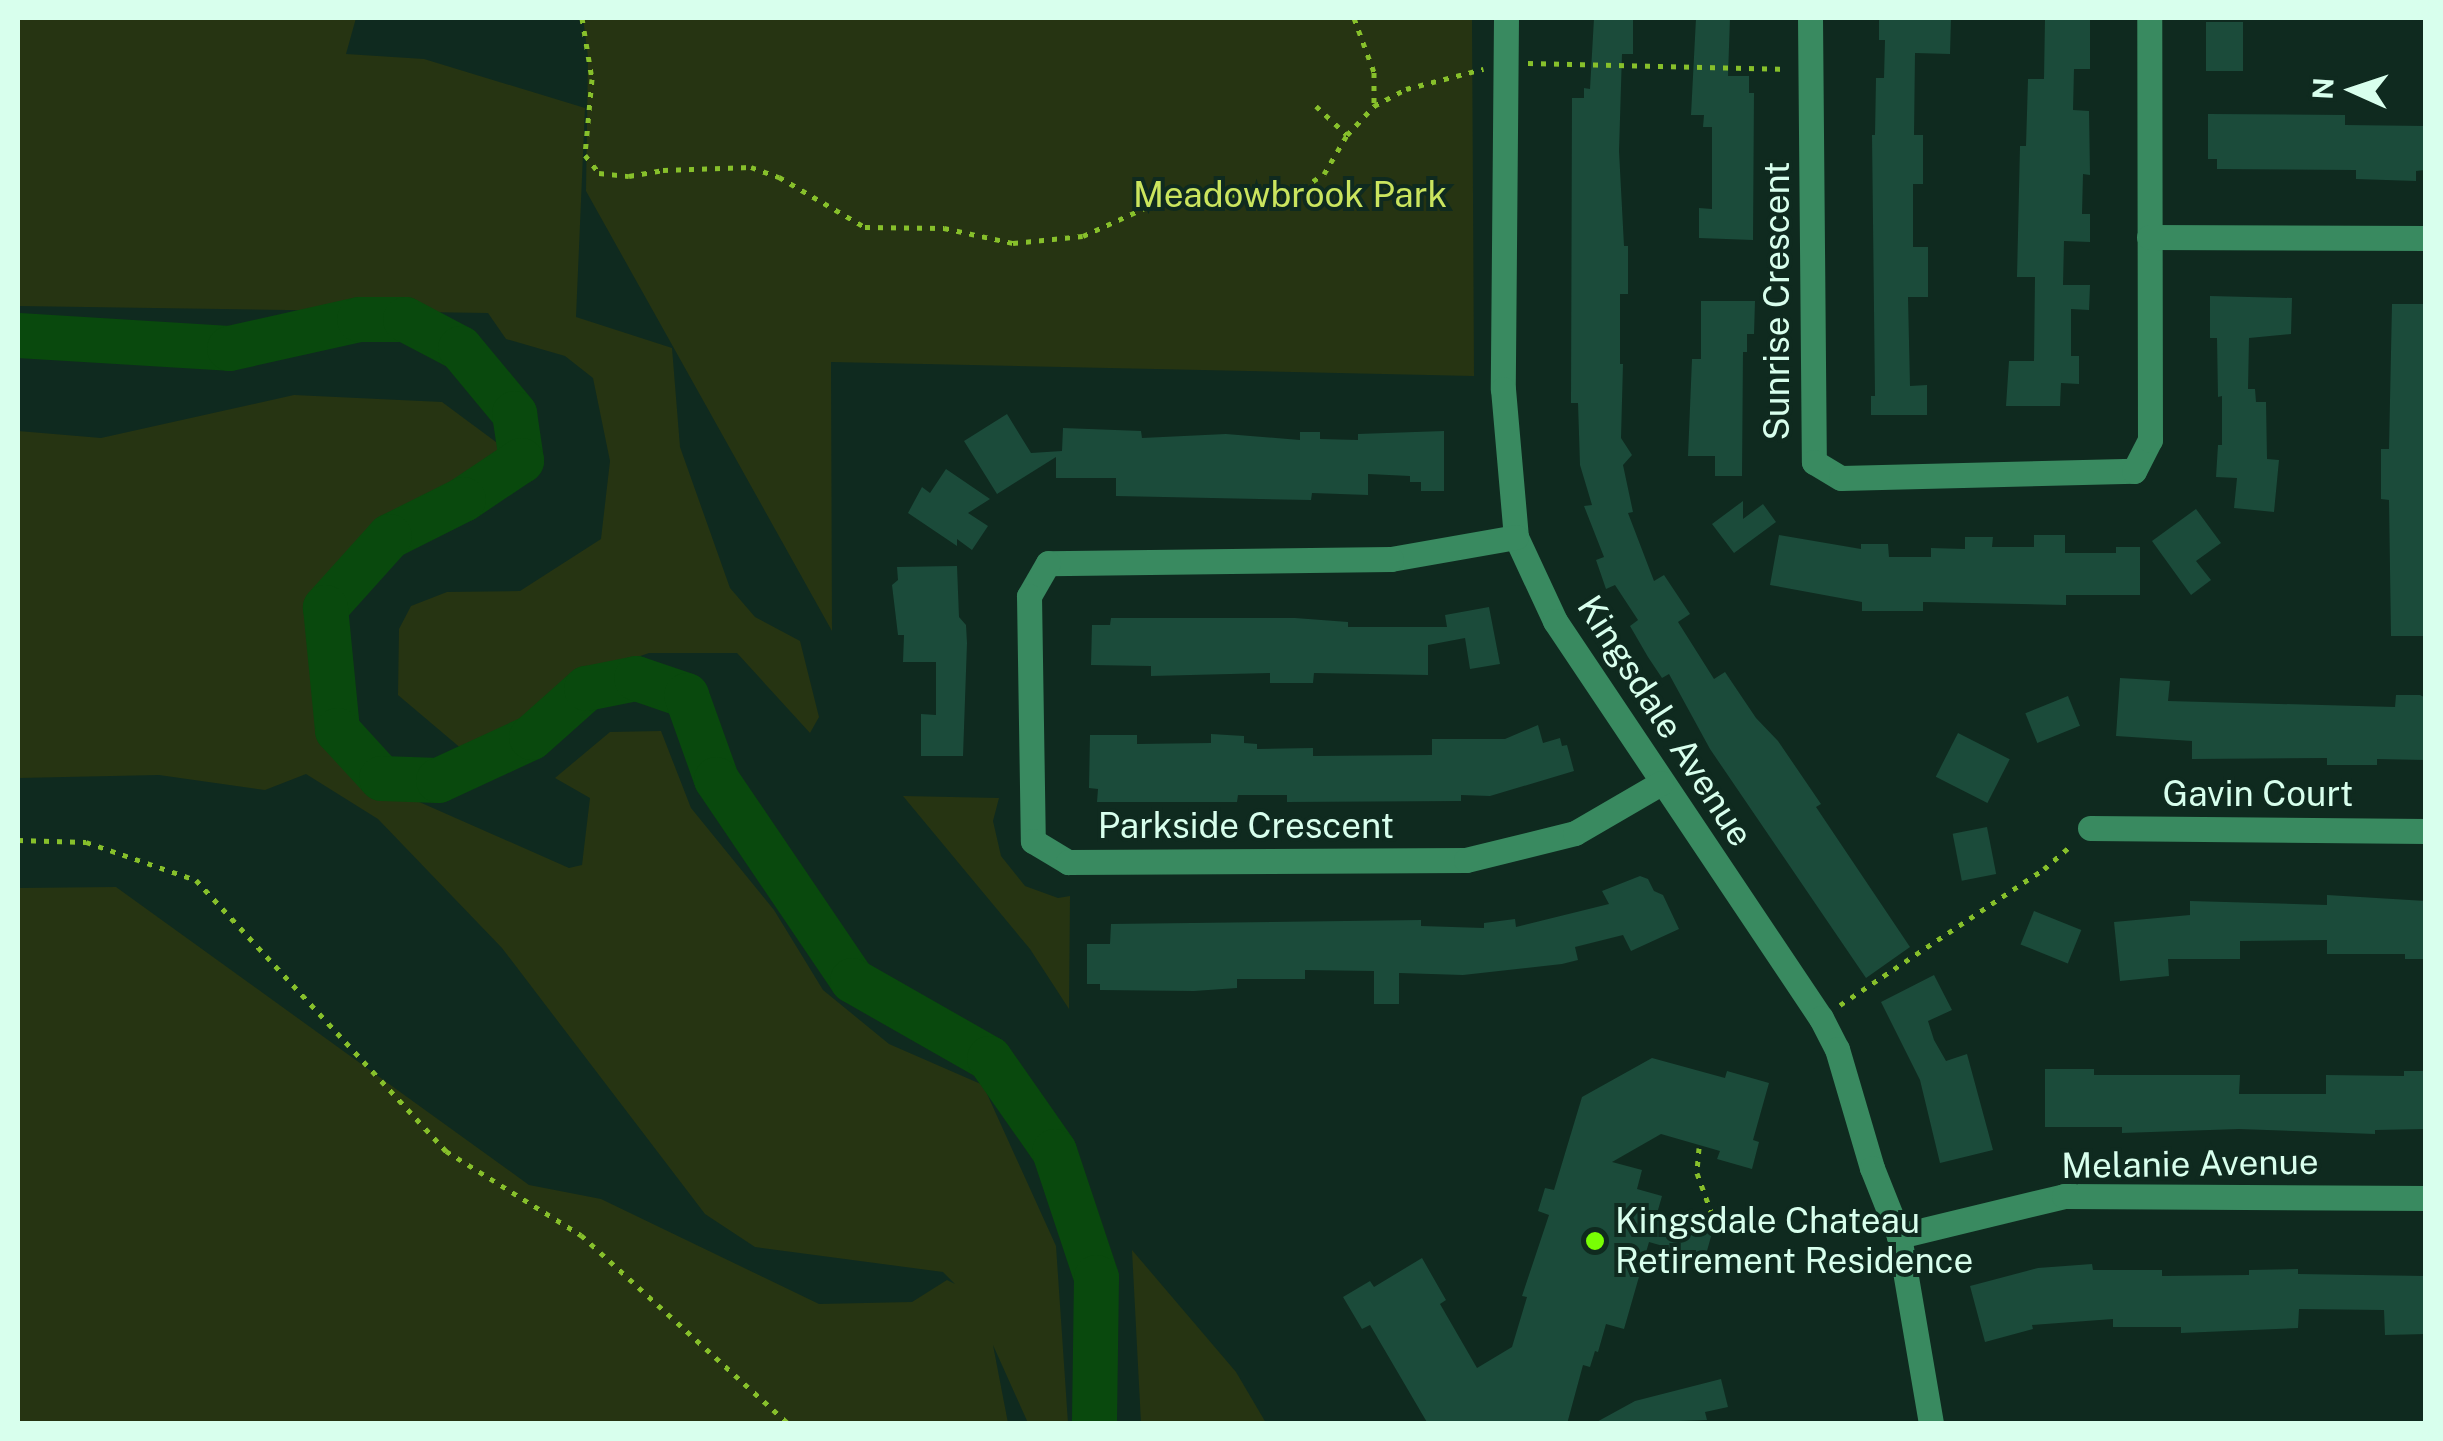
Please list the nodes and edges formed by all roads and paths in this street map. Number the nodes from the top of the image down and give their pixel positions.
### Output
1 (582, 18) edge
2 (1354, 18) edge
3 (1506, 18) edge
4 (1810, 18) edge
5 (2150, 18) edge
6 (1506, 63) junction
7 (1810, 69) junction
8 (1316, 106) dead end
9 (1374, 106) junction
10 (1347, 135) junction
11 (2149, 237) junction
12 (2426, 238) edge
13 (1516, 537) junction
14 (1661, 783) junction
15 (2090, 828) joint
16 (2426, 830) edge
17 (18, 840) edge
18 (1821, 1018) junction
19 (1699, 1148) dead end
20 (2426, 1198) edge
21 (1713, 1217) dead end
22 (1899, 1236) junction
23 (789, 1424) edge
24 (1931, 1424) edge

1 - 10 path
2 - 9 path
3 - 6 street, Kingsdale Avenue
4 - 7 street, Sunrise Crescent
5 - 11 street, Sunrise Crescent
6 - 7 path
6 - 9 path
6 - 13 street, Kingsdale Avenue
7 - 11 street, Sunrise Crescent
8 - 10 path
9 - 10 path
11 - 12 street
13 - 14 street, Kingsdale Avenue
13 - 14 street, Parkside Crescent
14 - 18 street, Kingsdale Avenue
15 - 16 street, Gavin Court
15 - 18 path
17 - 23 path
18 - 22 street, Kingsdale Avenue
19 - 21 path
20 - 22 street, Melanie Avenue
22 - 24 street, Kingsdale Avenue

